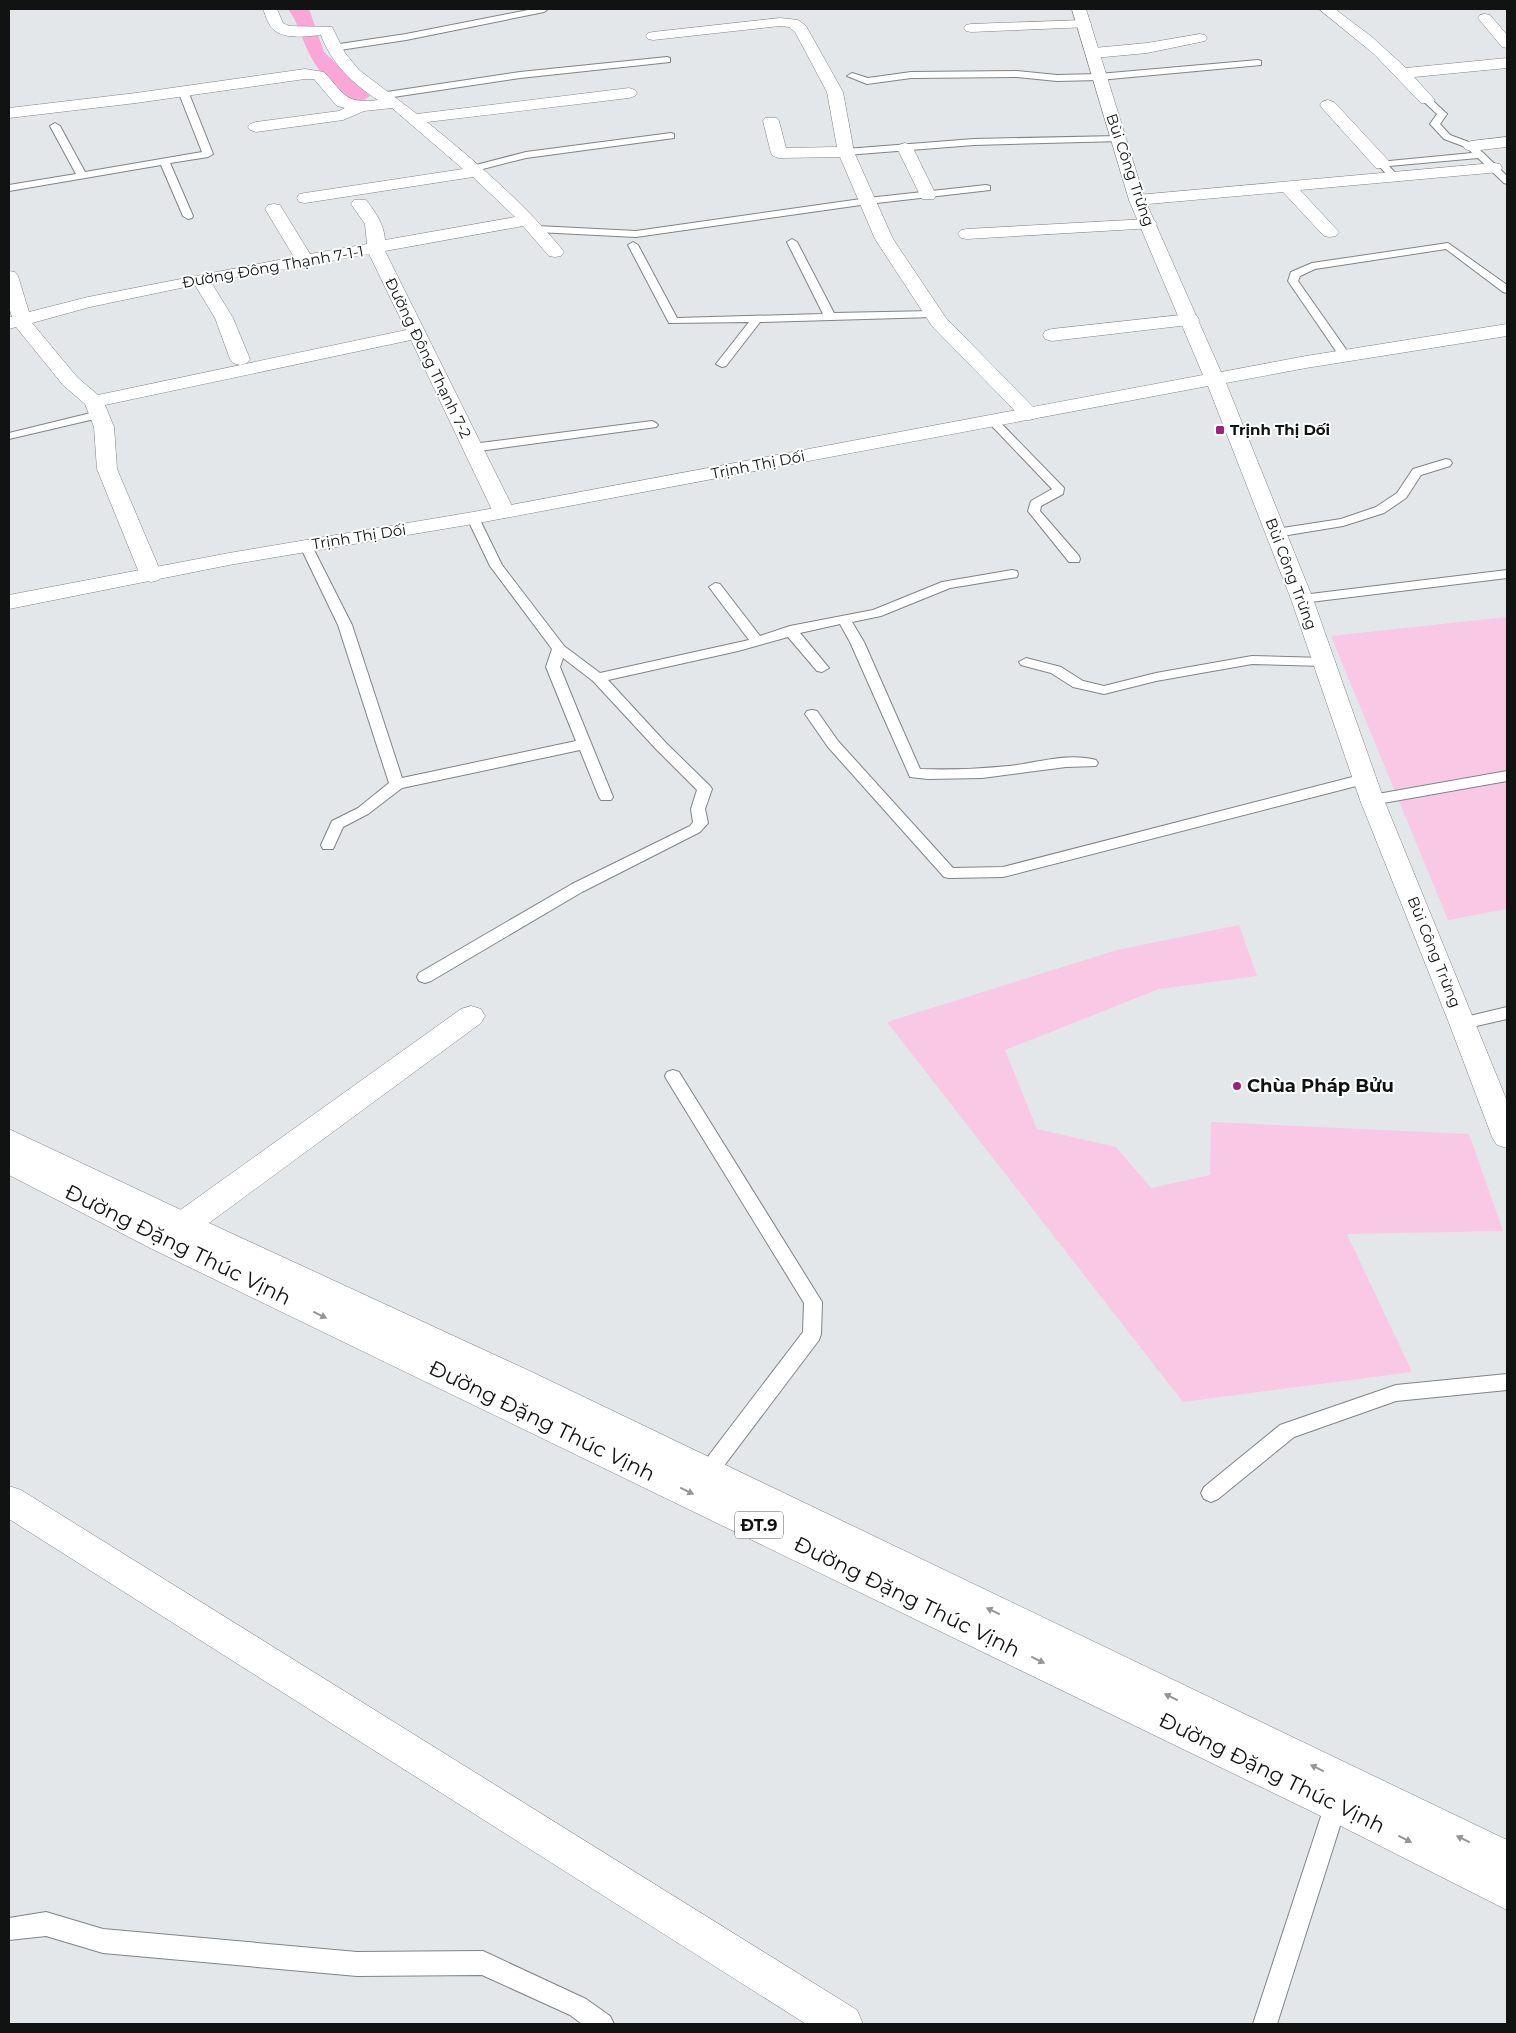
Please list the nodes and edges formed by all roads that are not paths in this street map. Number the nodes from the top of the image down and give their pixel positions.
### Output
1 (270, 9) edge
2 (544, 9) edge
3 (1326, 9) edge
4 (1082, 16) edge
5 (1485, 18) dead end
6 (971, 28) dead end
7 (653, 36) dead end
8 (1200, 38) dead end
9 (1507, 44) edge
10 (333, 48) junction
11 (1094, 53) junction
12 (667, 60) dead end
13 (1258, 63) dead end
14 (1507, 63) edge
15 (1404, 73) junction
16 (852, 76) dead end
17 (1099, 78) junction
18 (183, 91) junction
19 (629, 92) dead end
20 (380, 96) junction
21 (1427, 100) joint
22 (395, 103) junction
23 (1328, 104) dead end
24 (361, 108) junction
25 (9, 113) edge
26 (413, 119) junction
27 (771, 121) dead end
28 (55, 126) dead end
29 (256, 127) dead end
30 (671, 136) dead end
31 (1118, 139) junction
32 (1507, 142) edge
33 (905, 148) junction
34 (1475, 150) junction
35 (846, 152) junction
36 (164, 161) junction
37 (1382, 164) junction
38 (1494, 168) junction
39 (473, 170) junction
40 (82, 176) junction
41 (1394, 176) junction
42 (1507, 181) edge
43 (1286, 186) junction
44 (9, 188) edge
45 (986, 188) dead end
46 (928, 195) junction
47 (305, 198) dead end
48 (1137, 200) junction
49 (868, 201) junction
50 (360, 204) dead end
51 (274, 209) dead end
52 (188, 216) dead end
53 (532, 224) junction
54 (1148, 224) junction
55 (1330, 232) dead end
56 (967, 234) dead end
57 (792, 242) dead end
58 (632, 245) dead end
59 (375, 248) junction
60 (555, 252) dead end
61 (304, 259) junction
62 (9, 276) edge
63 (200, 279) junction
64 (1507, 290) edge
65 (934, 314) junction
66 (830, 317) junction
67 (757, 319) junction
68 (1190, 320) junction
69 (15, 322) edge
70 (1507, 330) edge
71 (417, 333) junction
72 (1052, 335) dead end
73 (1344, 355) junction
74 (240, 359) dead end
75 (722, 364) dead end
76 (1215, 379) junction
77 (97, 408) junction
78 (1029, 414) junction
79 (993, 421) junction
80 (652, 426) dead end
81 (9, 436) edge
82 (472, 448) junction
83 (1446, 463) dead end
84 (504, 512) junction
85 (473, 518) junction
86 (1276, 533) junction
87 (306, 546) junction
88 (1074, 559) dead end
89 (1012, 574) dead end
90 (1507, 574) edge
91 (151, 575) junction
92 (715, 587) dead end
93 (1302, 599) junction
94 (9, 602) edge
95 (843, 618) junction
96 (790, 630) junction
97 (757, 641) junction
98 (559, 649) junction
99 (1026, 662) dead end
100 (1324, 662) junction
101 (822, 668) dead end
102 (598, 678) junction
103 (812, 714) dead end
104 (585, 744) junction
105 (1092, 763) dead end
106 (1507, 776) edge
107 (397, 784) junction
108 (1368, 789) junction
109 (606, 797) dead end
110 (328, 845) dead end
111 (425, 977) dead end
112 (1507, 1013) edge
113 (471, 1016) dead end
114 (1463, 1023) junction
115 (673, 1076) dead end
116 (1507, 1138) edge
117 (9, 1140) edge
118 (9, 1162) edge
119 (183, 1225) junction
120 (1507, 1382) edge
121 (707, 1473) junction
122 (1211, 1492) dead end
123 (9, 1501) edge
124 (1336, 1804) junction
125 (1507, 1860) edge
126 (1507, 1891) edge
127 (9, 1929) edge
128 (602, 2024) edge
129 (843, 2024) edge
130 (1265, 2024) edge

1 - 10 street
2 - 10 lane
3 - 15 street
4 - 6 street
4 - 11 street, Bùi Công Trừng
5 - 9 street
7 - 35 street
8 - 11 street
10 - 20 street
11 - 17 street, Bùi Công Trừng
12 - 20 lane
13 - 17 lane
14 - 15 street
15 - 21 street
16 - 17 lane
17 - 31 street, Bùi Công Trừng
18 - 24 street
18 - 25 street
18 - 36 lane
19 - 26 street
20 - 22 street
21 - 34 lane
22 - 24 street
22 - 26 street
23 - 37 street
24 - 29 street
26 - 39 street
27 - 35 street
28 - 40 lane
30 - 39 lane
31 - 33 lane
31 - 48 street, Bùi Công Trừng
32 - 34 street
33 - 35 lane
33 - 46 street
34 - 37 lane
34 - 38 lane
35 - 49 street
36 - 40 lane
36 - 52 lane
37 - 41 lane
38 - 41 street
38 - 42 lane
39 - 47 street
39 - 53 street
40 - 44 lane
41 - 43 street
43 - 48 street
43 - 55 street
45 - 46 lane
46 - 49 lane
48 - 54 street, Bùi Công Trừng
49 - 53 lane
49 - 65 street
50 - 59 street, Đường Đông Thạnh 7-2
51 - 61 street
53 - 59 street, Đường Đông Thạnh 7-1-1
53 - 60 street
54 - 56 street
54 - 68 street, Bùi Công Trừng
57 - 66 lane
58 - 67 lane
59 - 61 street, Đường Đông Thạnh 7-1-1
59 - 71 street, Đường Đông Thạnh 7-2
61 - 63 street, Đường Đông Thạnh 7-1-1
62 - 69 street
63 - 69 street, Đường Đông Thạnh 7-1-1
63 - 74 street
64 - 73 lane
65 - 66 lane
65 - 78 street
66 - 67 lane
67 - 75 lane
68 - 72 street
68 - 76 street, Bùi Công Trừng
69 - 77 street
70 - 73 street, Trịnh Thị Dối
71 - 77 street
71 - 82 street, Đường Đông Thạnh 7-2
73 - 76 street, Trịnh Thị Dối
76 - 78 street, Trịnh Thị Dối
76 - 86 street, Bùi Công Trừng
77 - 81 lane
77 - 91 street
78 - 79 street, Trịnh Thị Dối
79 - 84 street, Trịnh Thị Dối
79 - 88 lane
80 - 82 lane
82 - 84 street, Đường Đông Thạnh 7-2
83 - 86 lane
84 - 85 street, Trịnh Thị Dối
85 - 87 street, Trịnh Thị Dối
85 - 98 lane
86 - 93 street, Bùi Công Trừng
87 - 91 street, Trịnh Thị Dối
87 - 107 lane
89 - 95 lane
90 - 93 lane
91 - 94 street, Trịnh Thị Dối
92 - 97 lane
93 - 100 street, Bùi Công Trừng
95 - 96 lane
95 - 105 lane
96 - 97 lane
96 - 101 lane
97 - 102 lane
98 - 102 lane
98 - 104 lane
99 - 100 lane
100 - 108 street, Bùi Công Trừng
102 - 111 lane
103 - 108 lane
104 - 107 lane
104 - 109 lane
106 - 108 lane
107 - 110 lane
108 - 114 street, Bùi Công Trừng
112 - 114 lane
113 - 119 street
114 - 116 street, Bùi Công Trừng
115 - 121 lane
117 - 119 street, Đường Đặng Thúc Vịnh / ĐT.9
118 -> 124 street, Đường Đặng Thúc Vịnh / ĐT.9
119 - 121 street, Đường Đặng Thúc Vịnh / ĐT.9
120 - 122 lane
125 -> 121 street, Đường Đặng Thúc Vịnh / ĐT.9
123 - 129 street
124 -> 126 street, Đường Đặng Thúc Vịnh / ĐT.9
124 - 130 lane
127 - 128 lane

